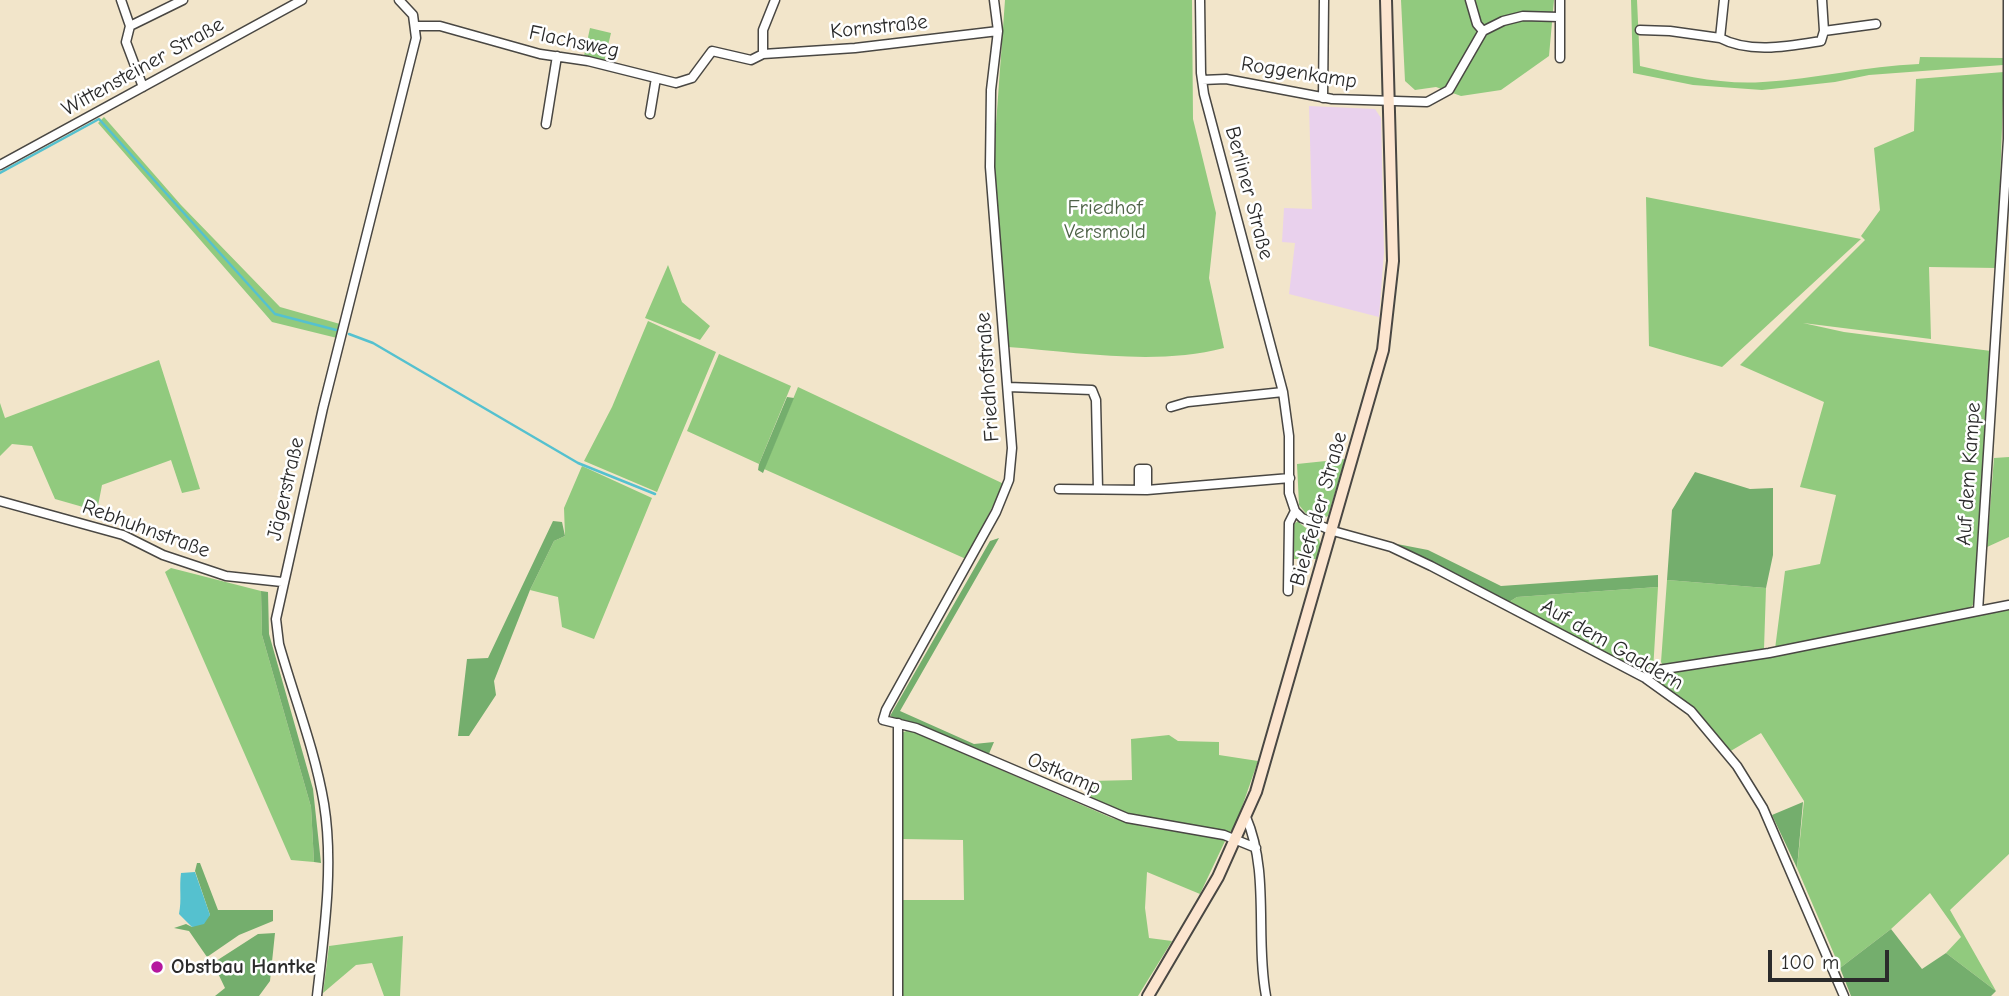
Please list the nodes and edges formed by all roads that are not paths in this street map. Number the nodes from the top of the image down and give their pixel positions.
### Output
1 (121, 0) edge
2 (183, 0) edge
3 (302, 0) edge
4 (399, 0) edge
5 (775, 0) edge
6 (994, 0) edge
7 (1199, 0) edge
8 (1324, 0) edge
9 (1386, 0) edge
10 (1470, 0) edge
11 (1560, 0) edge
12 (1724, 0) edge
13 (1822, 0) edge
14 (2008, 0) edge
15 (1559, 17) junction
16 (1876, 24) dead end
17 (130, 26) junction
18 (417, 26) junction
19 (1640, 30) dead end
20 (998, 31) junction
21 (1483, 31) junction
22 (1824, 31) junction
23 (1720, 38) junction
24 (763, 54) junction
25 (557, 56) junction
26 (1560, 58) dead end
27 (656, 78) junction
28 (1202, 80) junction
29 (143, 87) junction
30 (1323, 98) junction
31 (1391, 101) junction
32 (650, 114) dead end
33 (546, 124) dead end
34 (0, 166) edge
35 (1008, 387) junction
36 (1283, 392) junction
37 (1171, 407) dead end
38 (1290, 478) junction
39 (1059, 489) dead end
40 (1098, 489) junction
41 (0, 501) edge
42 (1295, 511) junction
43 (1333, 531) junction
44 (282, 582) junction
45 (1288, 591) dead end
46 (2009, 605) edge
47 (1978, 611) junction
48 (1645, 678) junction
49 (883, 720) joint
50 (898, 723) junction
51 (1246, 817) junction
52 (1237, 839) junction
53 (1256, 848) junction
54 (317, 996) edge
55 (898, 996) edge
56 (1148, 996) edge
57 (1266, 996) edge
58 (1844, 996) edge

1 - 17 street
2 - 17 street
3 - 29 street, Wittensteiner Straße
4 - 18 street
5 - 24 street
6 - 20 street, Friedhofstraße
7 - 28 street, Berliner Straße
8 - 30 street
9 - 31 main road, Bielefelder Straße
10 - 21 street
11 - 15 street
12 - 23 street
13 - 22 street
14 - 47 street, Auf dem Kampe
15 - 21 street
15 - 26 street
16 - 22 street
17 - 29 street
18 - 25 street, Flachsweg
18 - 44 street, Jägerstraße
19 - 23 street
20 - 24 street, Kornstraße
20 - 35 street, Friedhofstraße
21 - 31 street, Roggenkamp
22 - 23 street
24 - 27 street, Flachsweg
25 - 27 street, Flachsweg
25 - 33 street
27 - 32 street
28 - 30 street, Roggenkamp
28 - 36 street, Berliner Straße
29 - 34 street, Wittensteiner Straße
30 - 31 street, Roggenkamp
31 - 43 main road, Bielefelder Straße
35 - 40 street
35 - 49 street, Friedhofstraße
36 - 37 street
36 - 38 street, Berliner Straße
38 - 40 street
38 - 42 street, Berliner Straße
39 - 40 street
41 - 44 street, Rebhuhnstraße
42 - 43 street
42 - 45 street, Berliner Straße
43 - 48 street, Auf dem Gaddern
43 - 51 main road, Bielefelder Straße
44 - 54 street, Jägerstraße
46 - 47 street
47 - 48 street
48 - 58 street, Auf dem Gaddern
49 - 50 street, Ostkamp
50 - 52 street, Ostkamp
50 - 55 street
51 - 52 main road, Bielefelder Straße
51 - 53 street
52 - 53 street, Ostkamp
52 - 56 main road, Bielefelder Straße
53 - 57 street

